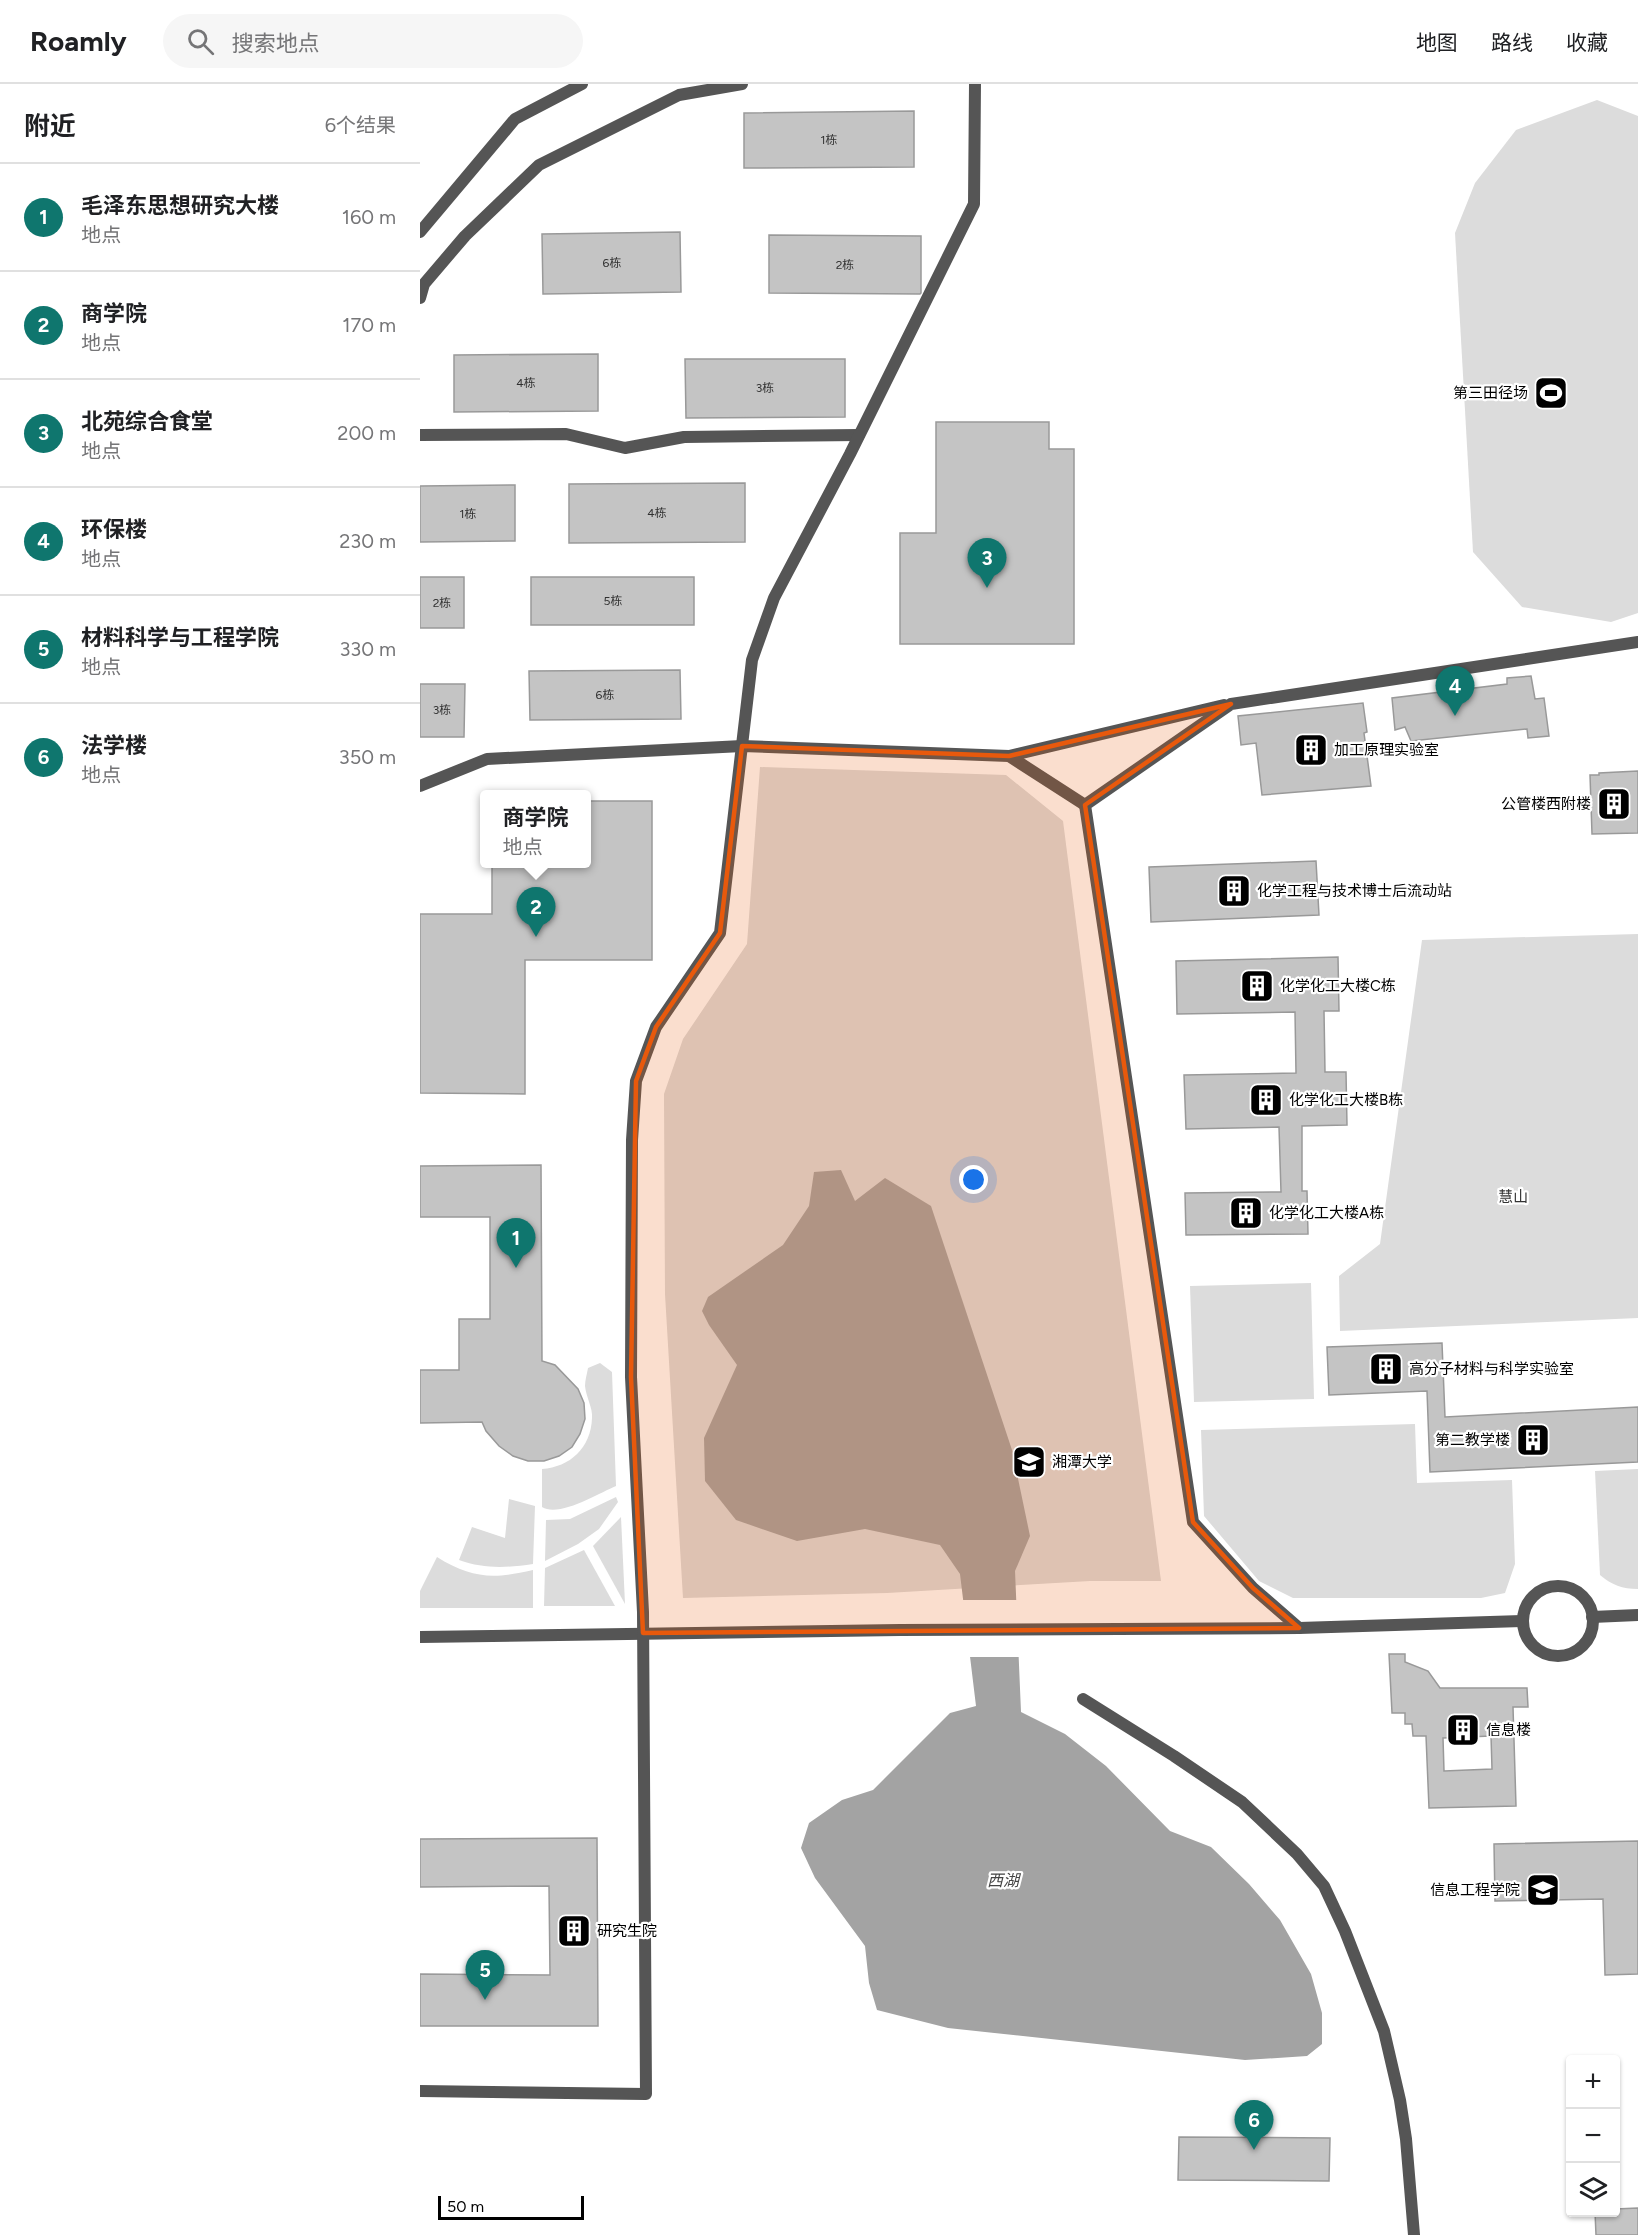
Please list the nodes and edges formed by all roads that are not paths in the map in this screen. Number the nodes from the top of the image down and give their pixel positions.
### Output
1 (582, 84) edge
2 (742, 84) edge
3 (975, 84) edge
4 (420, 232) edge
5 (420, 298) edge
6 (420, 435) edge
7 (859, 435) junction
8 (1638, 642) edge
9 (1231, 704) junction
10 (742, 746) junction
11 (1009, 756) junction
12 (420, 786) edge
13 (1085, 805) junction
14 (1638, 1615) edge
15 (1592, 1617) junction
16 (1522, 1621) junction
17 (1299, 1628) junction
18 (643, 1633) junction
19 (420, 1637) edge
20 (1083, 1699) dead end
21 (420, 2091) edge
22 (1414, 2235) edge

1 - 4 street
2 - 5 street
3 - 7 street
6 - 7 street
7 - 10 street
8 - 9 street
9 - 11 street
9 - 13 street
10 - 11 street
10 - 12 street
10 - 18 street
11 - 13 street
13 - 17 street
14 - 15 street
15 - 16 street
15 - 16 street
16 - 17 street
17 - 18 street
18 - 19 street
18 - 21 street
20 - 22 street

